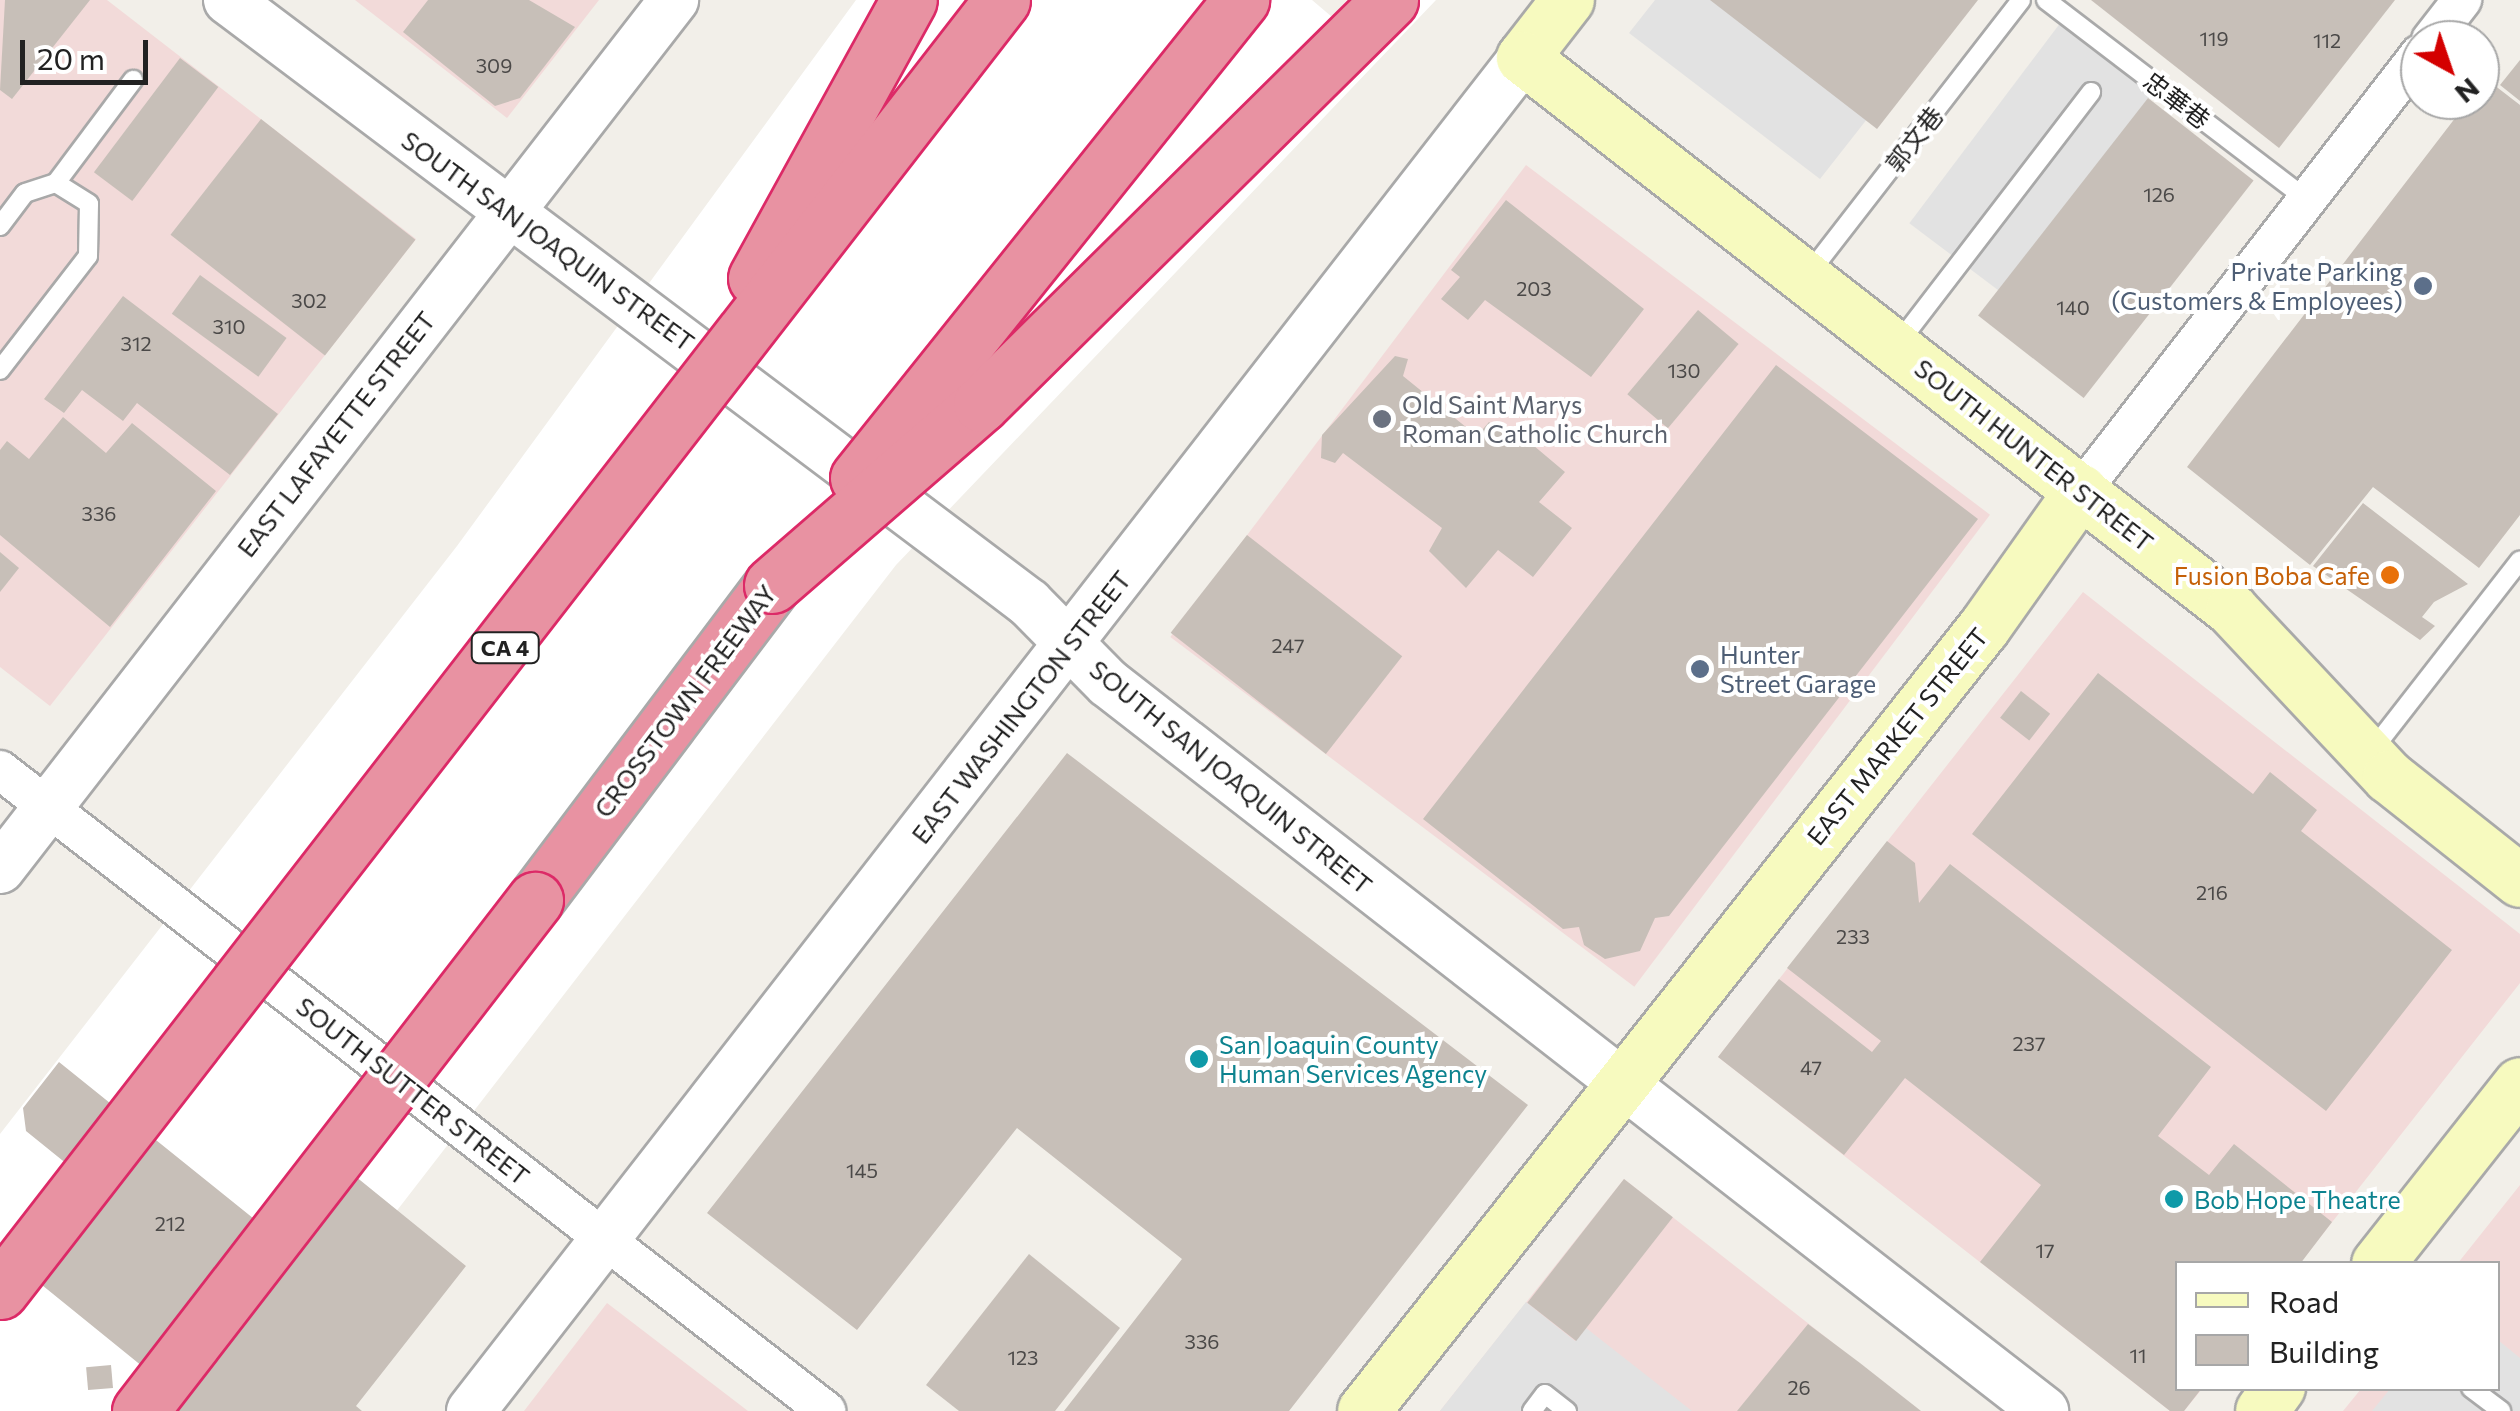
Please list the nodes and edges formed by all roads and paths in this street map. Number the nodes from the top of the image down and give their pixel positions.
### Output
1 (228, 0) edge
2 (674, 0) edge
3 (909, 0) edge
4 (1002, 0) edge
5 (1241, 0) edge
6 (1390, 0) edge
7 (1568, 0) edge
8 (2022, 0) edge
9 (2046, 0) edge
10 (2462, 0) edge
11 (2446, 20) edge
12 (1523, 58) junction
13 (132, 80) dead end
14 (2400, 80) edge
15 (2091, 92) dead end
16 (56, 183) junction
17 (2308, 200) junction
18 (510, 211) junction
19 (0, 226) edge
20 (1806, 278) junction
21 (1896, 347) junction
22 (0, 370) edge
23 (666, 442) junction
24 (2081, 491) junction
25 (2520, 560) edge
26 (772, 585) junction
27 (1070, 645) junction
28 (2368, 755) junction
29 (0, 770) edge
30 (48, 807) junction
31 (0, 869) edge
32 (2520, 881) edge
33 (1623, 1084) junction
34 (2520, 1084) edge
35 (605, 1240) junction
36 (2380, 1261) edge
37 (0, 1291) edge
38 (2278, 1391) edge
39 (2474, 1391) edge
40 (140, 1411) edge
41 (471, 1411) edge
42 (826, 1411) edge
43 (1364, 1411) edge
44 (1532, 1411) edge
45 (1567, 1411) edge
46 (2044, 1411) edge
47 (2262, 1411) edge
48 (2501, 1411) edge

1 - 18 street, SOUTH SAN JOAQUIN STREET
2 - 18 street, EAST LAFAYETTE STREET
3 - 23 highway, bridge
4 - 23 highway, CA 4, bridge
5 - 26 highway, CROSSTOWN FREEWAY, bridge
6 - 26 highway, bridge
7 - 12 main road, EAST WASHINGTON STREET
8 - 20 lane, 郭文巷
9 - 17 lane, 忠華巷
10 - 11 street
12 - 20 main road, SOUTH HUNTER STREET
12 - 27 street, EAST WASHINGTON STREET
13 - 16 lane
14 - 17 street, EAST MARKET STREET
15 - 21 lane
16 - 19 lane
16 - 22 lane
17 - 24 street, EAST MARKET STREET
18 - 27 street, SOUTH SAN JOAQUIN STREET
18 - 30 street, EAST LAFAYETTE STREET
20 - 21 main road, SOUTH HUNTER STREET
21 - 24 main road, SOUTH HUNTER STREET
23 - 37 highway, CA 4, bridge
24 - 28 main road, SOUTH HUNTER STREET
24 - 33 main road, EAST MARKET STREET
25 - 28 lane
26 - 40 highway, CROSSTOWN FREEWAY, bridge
27 - 33 street, SOUTH SAN JOAQUIN STREET
27 - 35 street, EAST WASHINGTON STREET
28 - 32 main road, SOUTH HUNTER STREET
29 - 30 street, SOUTH SUTTER STREET
30 - 31 street, EAST LAFAYETTE STREET
30 - 35 street, SOUTH SUTTER STREET
33 - 43 main road, EAST MARKET STREET
33 - 46 street, SOUTH SAN JOAQUIN STREET
34 - 36 main road
35 - 41 street, EAST WASHINGTON STREET
35 - 42 street, SOUTH SUTTER STREET
38 - 47 main road
39 - 48 lane
44 - 45 lane

